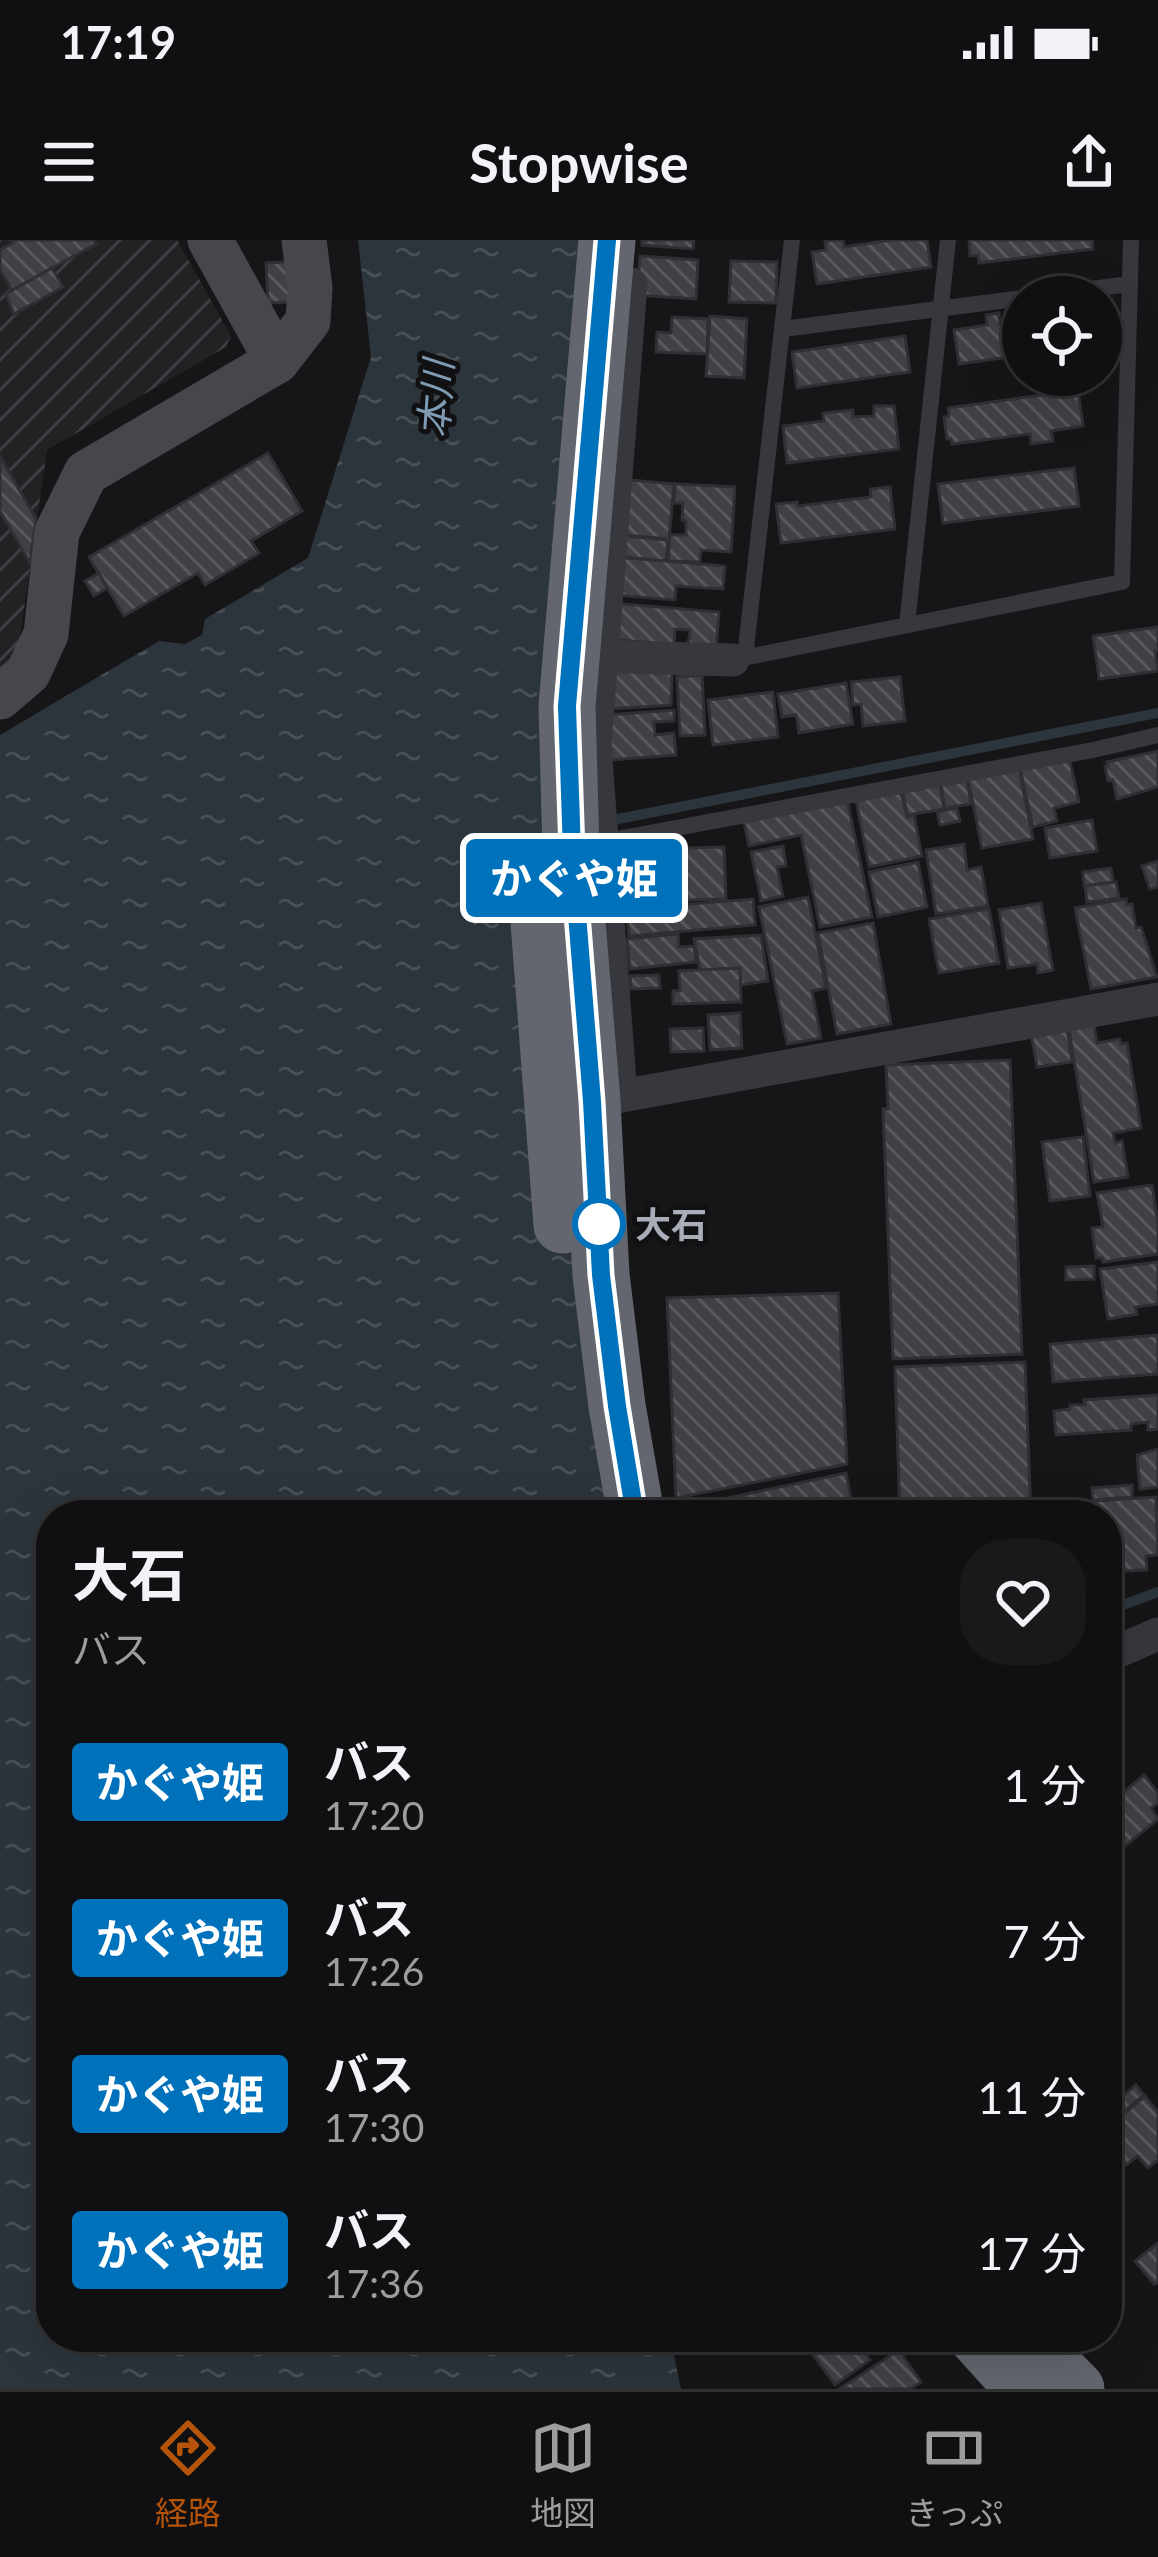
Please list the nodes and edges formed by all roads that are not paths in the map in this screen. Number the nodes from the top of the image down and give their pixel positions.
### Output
1 (210, 240) edge
2 (304, 240) edge
3 (569, 240) edge
4 (607, 240) edge
5 (635, 240) edge
6 (792, 240) edge
7 (948, 240) edge
8 (1131, 240) edge
9 (1130, 284) junction
10 (1122, 285) edge
11 (1002, 300) edge
12 (941, 308) junction
13 (783, 328) junction
14 (277, 361) junction
15 (907, 625) junction
16 (587, 656) junction
17 (739, 659) junction
18 (0, 697) edge
19 (1158, 735) edge
20 (601, 840) junction
21 (1158, 999) edge
22 (593, 1100) junction
23 (595, 1500) edge
24 (633, 1500) edge
25 (1158, 1634) edge
26 (1122, 1650) edge
27 (991, 2352) edge
28 (1039, 2352) edge
29 (1024, 2389) edge
30 (1076, 2389) edge

1 - 14 street
2 - 14 street
3 - 22 highway
4 - 16 highway
5 - 16 street
6 - 13 lane
7 - 12 lane
8 - 9 lane
9 - 10 lane
9 - 15 lane
11 - 12 lane
12 - 13 lane
12 - 15 lane
13 - 17 lane
14 - 18 street
15 - 17 lane
16 - 17 street
16 - 20 street
16 - 22 highway
19 - 20 lane
20 - 22 street
21 - 22 street
22 - 23 highway
22 - 24 highway
25 - 26 street
27 - 29 highway
28 - 30 highway

